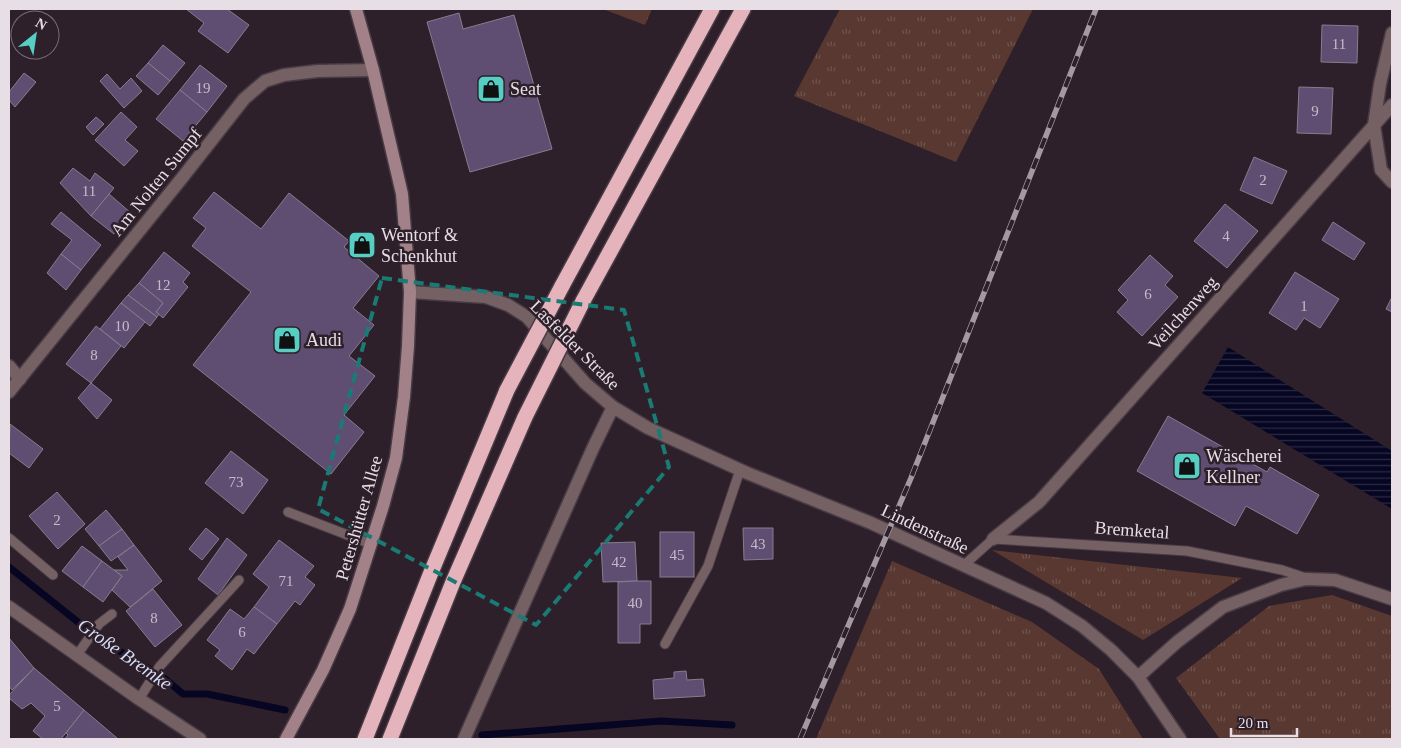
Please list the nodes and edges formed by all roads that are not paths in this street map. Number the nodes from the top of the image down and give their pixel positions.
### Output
1 (356, 9) edge
2 (712, 9) edge
3 (742, 9) edge
4 (1392, 33) edge
5 (374, 70) junction
6 (1392, 105) edge
7 (1374, 125) junction
8 (1392, 182) edge
9 (410, 292) junction
10 (9, 366) edge
11 (20, 379) junction
12 (9, 392) edge
13 (613, 407) junction
14 (740, 470) junction
15 (288, 512) dead end
16 (9, 538) edge
17 (993, 539) junction
18 (371, 544) junction
19 (963, 566) junction
20 (53, 575) dead end
21 (1306, 579) junction
22 (239, 580) dead end
23 (1392, 599) edge
24 (9, 607) edge
25 (112, 614) dead end
26 (665, 644) dead end
27 (77, 655) junction
28 (1138, 677) junction
29 (139, 699) junction
30 (200, 739) edge
31 (286, 739) edge
32 (364, 739) edge
33 (390, 739) edge
34 (464, 739) edge
35 (1180, 739) edge

1 - 5 street
2 - 32 highway, bridge
3 - 33 highway, bridge
4 - 7 street
5 - 9 street
5 - 11 street, Am Nolten Sumpf
6 - 7 street, Veilchenweg
7 - 8 street
7 - 17 street, Veilchenweg
9 - 13 street, Lasfelder Straße
9 - 18 street, Petershütter Allee
10 - 11 street
11 - 12 street, Am Nolten Sumpf
13 - 14 street, Lindenstraße
13 - 34 street, Lasfelder Straße
14 - 19 street, Lindenstraße
14 - 26 lane
15 - 18 lane
16 - 20 lane
17 - 19 lane
17 - 21 lane, Bremketal
18 - 31 street, Petershütter Allee
19 - 28 street, Lindenstraße
21 - 23 street, Bremketal
21 - 28 street, Bremketal
22 - 29 lane
24 - 27 street
25 - 27 lane
27 - 29 street
28 - 35 street, Lindenstraße
29 - 30 street

